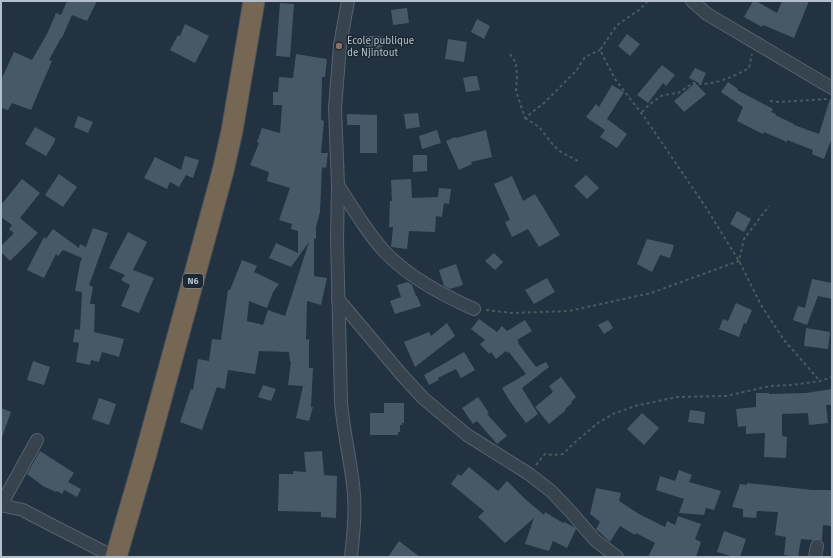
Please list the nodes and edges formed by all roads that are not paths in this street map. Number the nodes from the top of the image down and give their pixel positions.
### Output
1 (254, 1) edge
2 (348, 1) edge
3 (692, 1) edge
4 (831, 93) edge
5 (338, 185) junction
6 (338, 299) junction
7 (474, 309) road end
8 (37, 440) dead end
9 (1, 505) edge
10 (115, 557) edge
11 (351, 557) edge
12 (617, 557) edge

1 - 10 highway, N6
2 - 5 street
3 - 4 street
5 - 6 street
5 - 7 street
6 - 11 street
6 - 12 street
8 - 9 street
9 - 10 street

